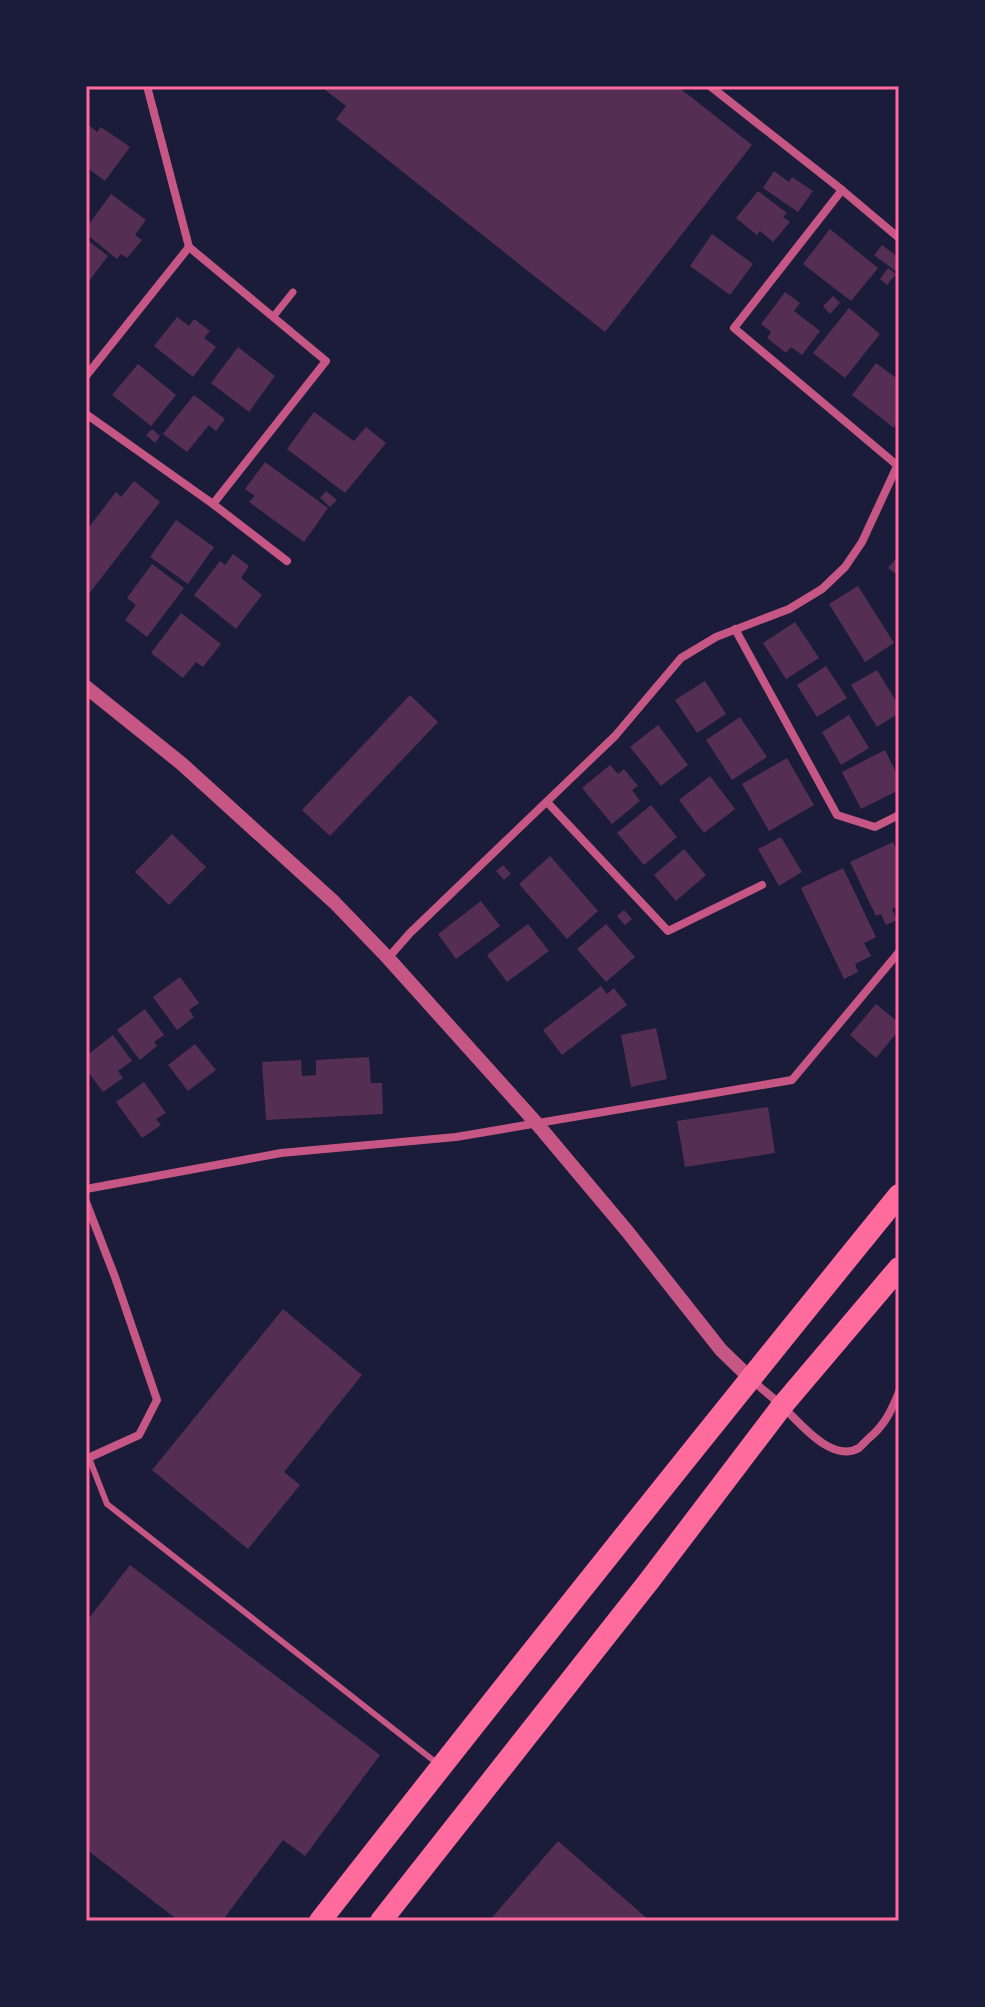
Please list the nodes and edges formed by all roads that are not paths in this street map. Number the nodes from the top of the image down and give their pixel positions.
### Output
1 (147, 86) edge
2 (710, 86) edge
3 (842, 190) junction
4 (899, 238) edge
5 (189, 247) junction
6 (293, 292) dead end
7 (273, 317) junction
8 (86, 376) edge
9 (86, 414) edge
10 (898, 464) edge
11 (213, 504) junction
12 (287, 561) dead end
13 (735, 629) junction
14 (86, 687) edge
15 (547, 802) junction
16 (899, 815) edge
17 (762, 885) dead end
18 (899, 952) edge
19 (388, 958) junction
20 (538, 1125) junction
21 (86, 1189) edge
22 (899, 1195) edge
23 (86, 1202) edge
24 (899, 1268) edge
25 (750, 1378) junction
26 (899, 1392) edge
27 (782, 1406) junction
28 (88, 1458) edge
29 (441, 1766) junction
30 (320, 1921) edge
31 (381, 1921) edge

1 - 5 street
2 - 3 street
3 - 4 street
3 - 10 street
5 - 7 street
5 - 8 street
6 - 7 street
7 - 11 street
9 - 11 street
10 - 13 street
11 - 12 street
13 - 15 street
13 - 16 street
14 - 19 street
15 - 17 street
15 - 19 street
18 - 20 street
19 - 20 street
20 - 21 street
20 - 25 street
22 - 25 highway
23 - 28 street
24 - 27 highway
25 - 27 street
25 - 29 highway
26 - 27 street
27 - 31 highway
28 - 29 lane
29 - 30 highway

